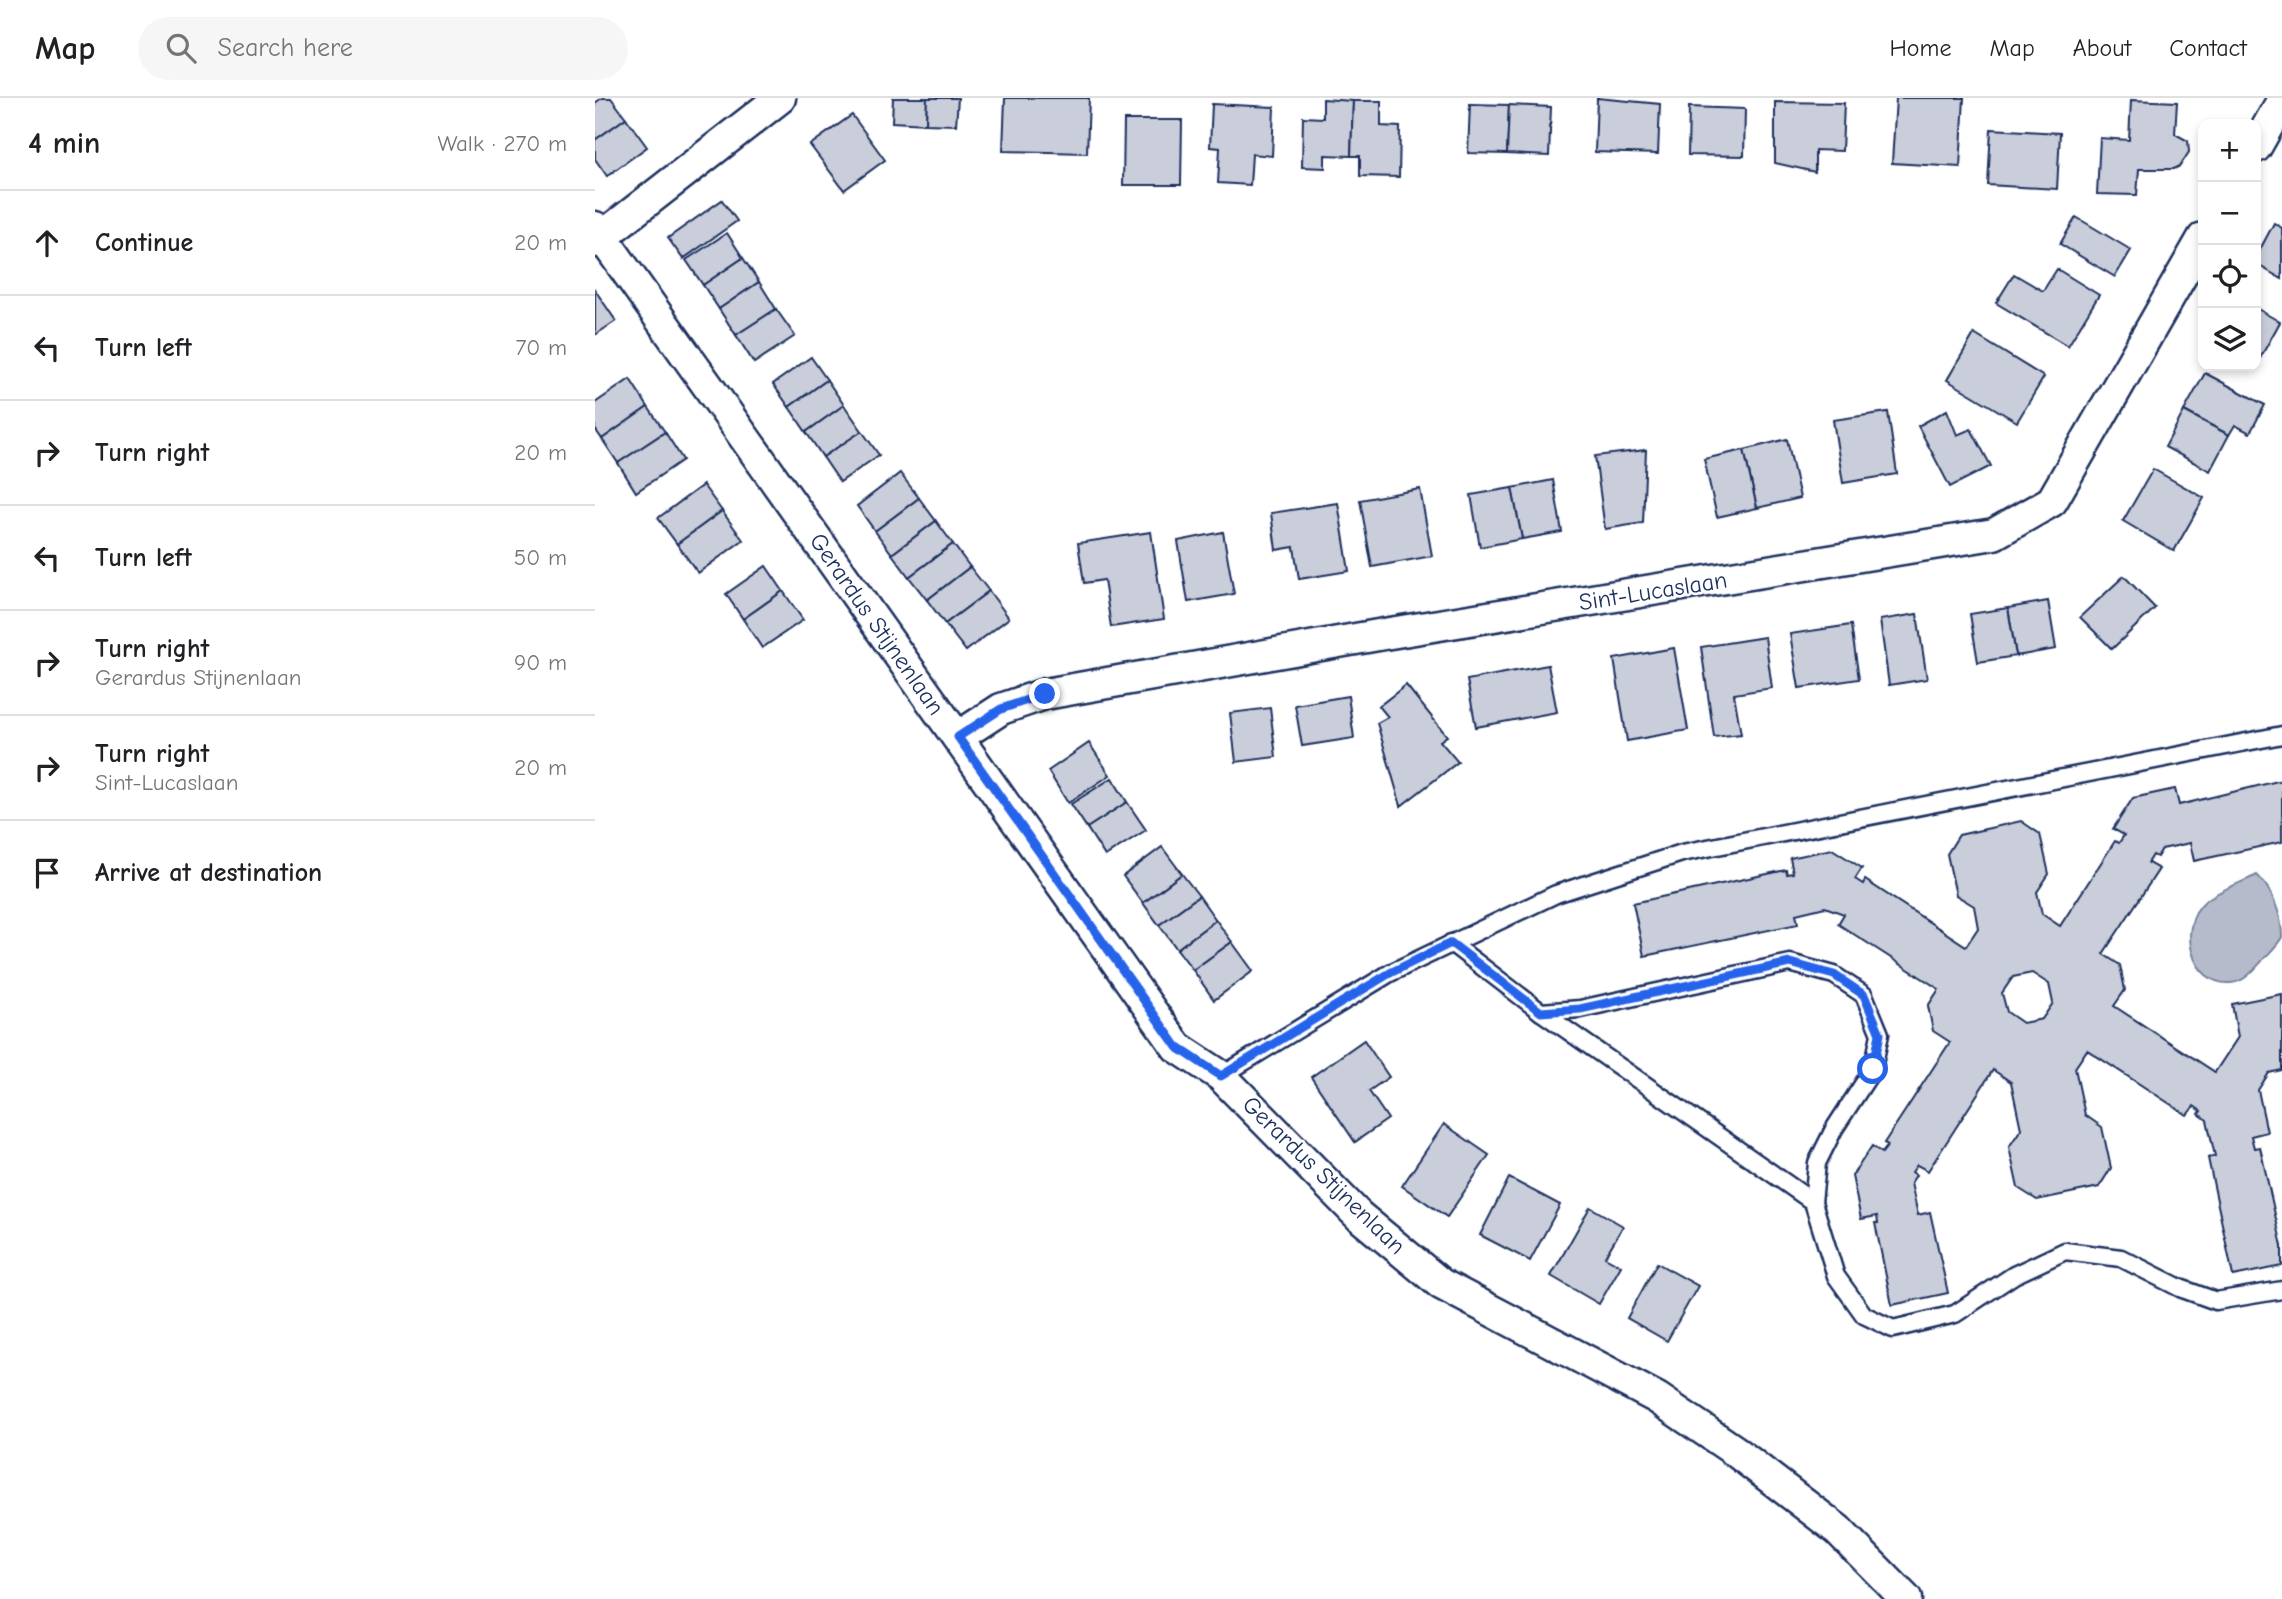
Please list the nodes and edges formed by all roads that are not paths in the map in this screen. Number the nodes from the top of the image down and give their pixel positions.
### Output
1 (781, 98) edge
2 (2282, 102) edge
3 (2261, 138) edge
4 (598, 235) edge
5 (2199, 245) edge
6 (2282, 735) edge
7 (958, 737) junction
8 (1451, 943) junction
9 (1541, 1012) junction
10 (1221, 1076) junction
11 (1813, 1202) junction
12 (2282, 1290) edge
13 (1906, 1599) edge

1 - 4 street
2 - 3 street
4 - 7 street, Gerardus Stijnenlaan
5 - 7 street, Sint-Lucaslaan
6 - 8 lane
7 - 10 street, Gerardus Stijnenlaan
8 - 9 lane
8 - 10 lane
9 - 11 lane
9 - 11 lane
10 - 13 street, Gerardus Stijnenlaan
11 - 12 lane

